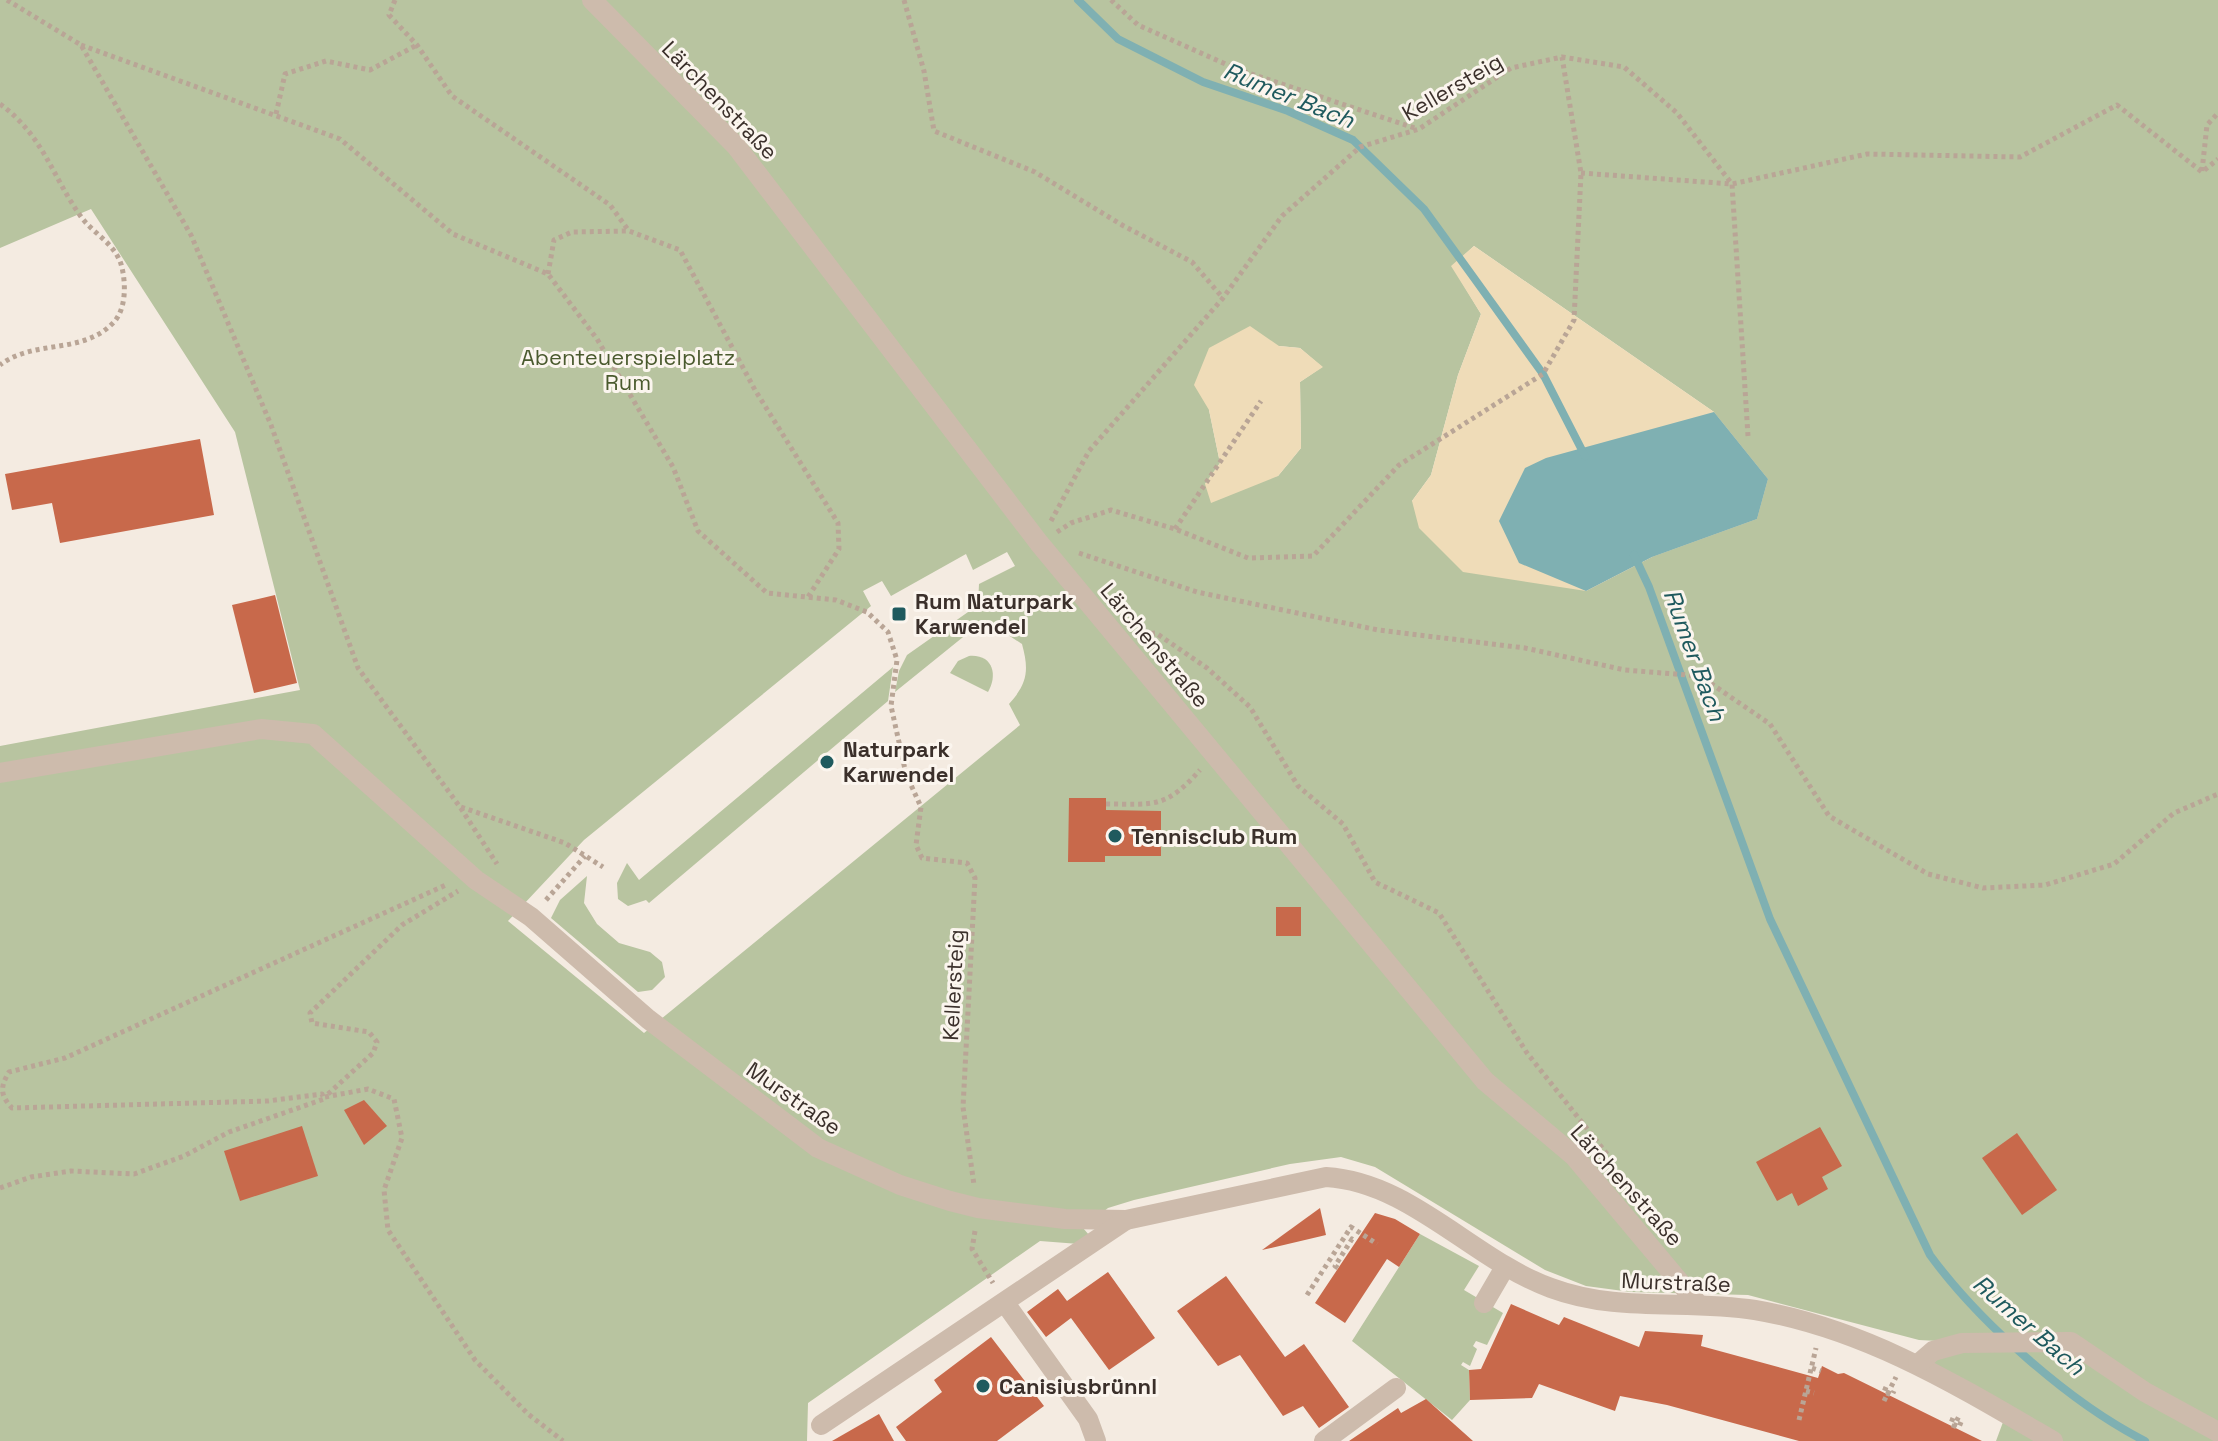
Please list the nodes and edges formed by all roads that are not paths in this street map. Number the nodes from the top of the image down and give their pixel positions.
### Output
1 (592, 0) edge
2 (0, 773) edge
3 (1126, 1220) junction
4 (1505, 1267) junction
5 (1005, 1303) junction
6 (1484, 1303) dead end
7 (1698, 1304) junction
8 (1918, 1364) junction
9 (1396, 1388) dead end
10 (821, 1425) dead end
11 (2218, 1432) edge
12 (1096, 1441) edge
13 (1324, 1441) edge
14 (2053, 1441) edge

1 - 7 street, Lärchenstraße
2 - 3 street, Murstraße
3 - 4 street, Murstraße
3 - 5 street, Murstraße
4 - 6 street
4 - 7 street, Murstraße
5 - 10 street, Murstraße
5 - 12 street
7 - 8 street, Murstraße
8 - 11 street
8 - 14 street
9 - 13 street

